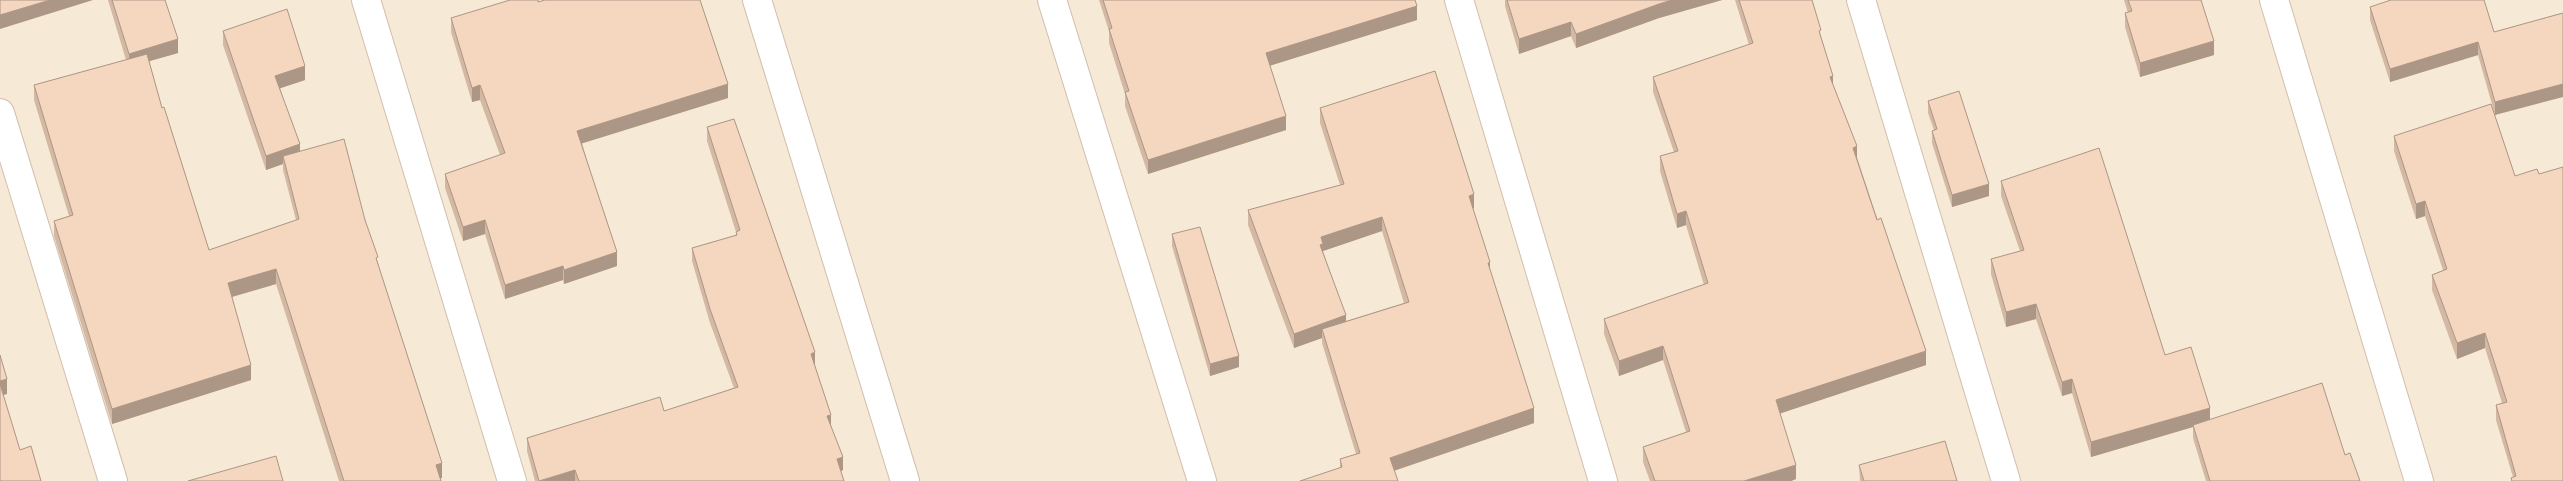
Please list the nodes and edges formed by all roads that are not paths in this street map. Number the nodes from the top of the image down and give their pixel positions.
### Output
1 (366, 0) edge
2 (757, 0) edge
3 (1052, 0) edge
4 (1458, 0) edge
5 (1861, 0) edge
6 (2274, 0) edge
7 (0, 113) edge
8 (113, 481) edge
9 (512, 481) edge
10 (905, 481) edge
11 (1202, 481) edge
12 (1604, 481) edge
13 (2006, 481) edge
14 (2419, 481) edge

1 - 9 street
2 - 10 street
3 - 11 street
4 - 12 street
5 - 13 street
6 - 14 street
7 - 8 street

